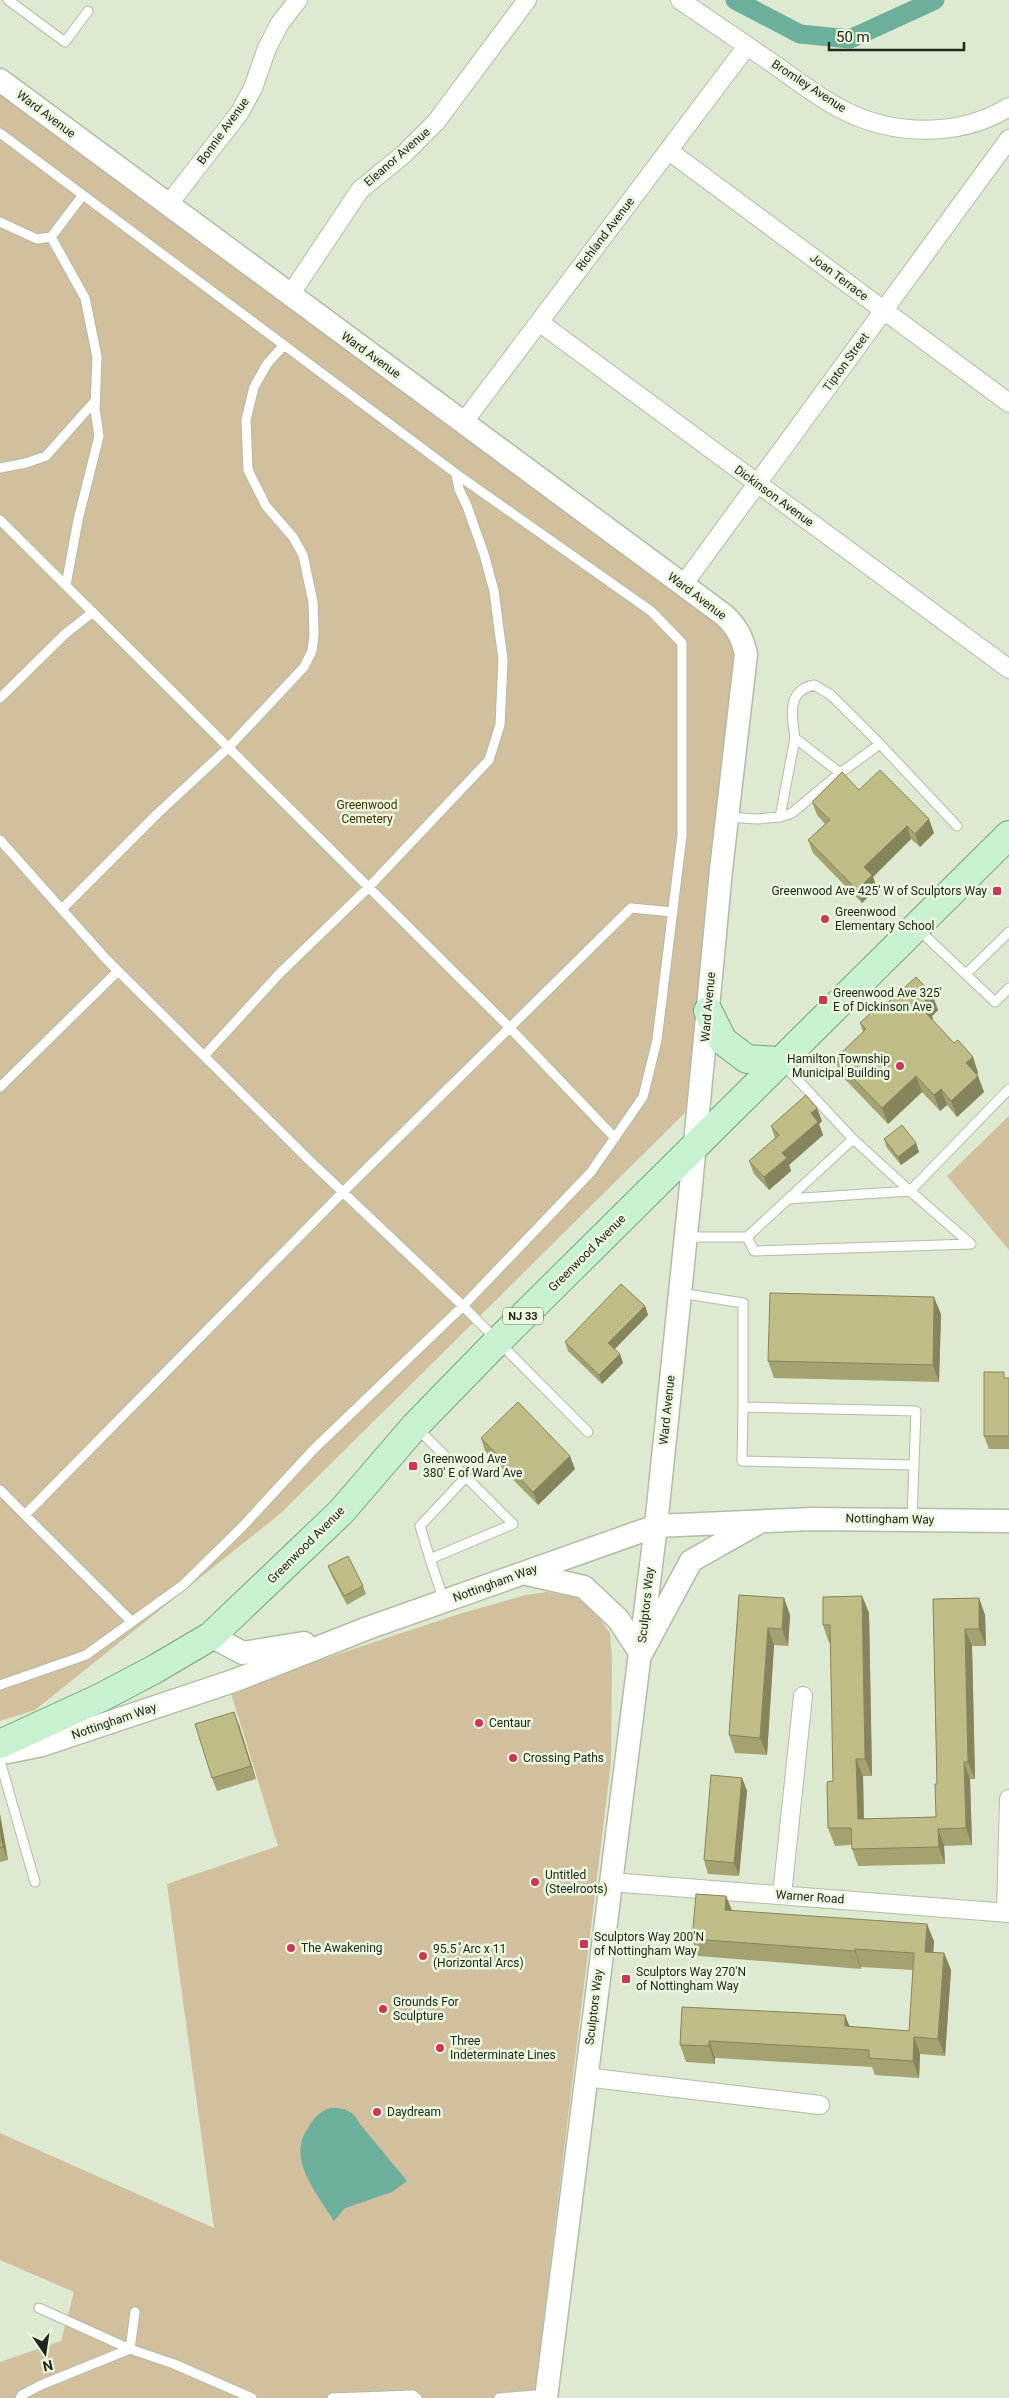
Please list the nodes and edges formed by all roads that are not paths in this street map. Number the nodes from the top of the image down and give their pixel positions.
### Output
1 (8, 0) edge
2 (298, 0) edge
3 (527, 0) edge
4 (680, 0) edge
5 (88, 11) dead end
6 (748, 46) junction
7 (0, 80) edge
8 (1009, 107) edge
9 (0, 133) edge
10 (1009, 139) edge
11 (669, 150) junction
12 (83, 195) junction
13 (168, 205) junction
14 (0, 222) edge
15 (51, 238) junction
16 (290, 295) junction
17 (884, 310) junction
18 (539, 322) junction
19 (284, 346) junction
20 (95, 401) junction
21 (1009, 403) edge
22 (463, 423) junction
23 (0, 468) edge
24 (456, 474) junction
25 (758, 483) junction
26 (0, 520) edge
27 (66, 585) junction
28 (683, 586) junction
29 (93, 612) junction
30 (1009, 669) edge
31 (0, 698) edge
32 (795, 738) junction
33 (880, 744) junction
34 (230, 748) junction
35 (840, 773) junction
36 (727, 817) junction
37 (780, 817) junction
38 (957, 826) dead end
39 (1009, 835) edge
40 (0, 840) edge
41 (369, 887) junction
42 (62, 909) junction
43 (673, 912) junction
44 (916, 927) junction
45 (1009, 932) edge
46 (118, 971) junction
47 (966, 974) junction
48 (1009, 988) edge
49 (708, 1011) junction
50 (509, 1027) junction
51 (204, 1056) junction
52 (780, 1061) junction
53 (0, 1087) edge
54 (1009, 1089) edge
55 (615, 1138) junction
56 (853, 1139) junction
57 (695, 1145) junction
58 (910, 1191) junction
59 (343, 1192) junction
60 (788, 1199) junction
61 (686, 1237) junction
62 (747, 1237) junction
63 (679, 1293) junction
64 (463, 1306) junction
65 (497, 1342) junction
66 (743, 1407) junction
67 (415, 1426) junction
68 (588, 1432) dead end
69 (914, 1465) junction
70 (466, 1477) junction
71 (0, 1490) edge
72 (25, 1515) junction
73 (912, 1520) junction
74 (762, 1521) junction
75 (1009, 1521) edge
76 (656, 1526) junction
77 (430, 1559) junction
78 (523, 1573) junction
79 (444, 1601) junction
80 (131, 1621) junction
81 (368, 1628) junction
82 (211, 1636) junction
83 (641, 1654) junction
84 (0, 1685) edge
85 (803, 1696) dead end
86 (0, 1744) edge
87 (0, 1748) edge
88 (0, 1762) edge
89 (1009, 1799) edge
90 (35, 1882) dead end
91 (610, 1882) junction
92 (782, 1895) junction
93 (1007, 1912) edge
94 (585, 2077) junction
95 (820, 2105) dead end
96 (39, 2308) dead end
97 (135, 2312) dead end
98 (130, 2349) junction
99 (547, 2396) edge
100 (20, 2398) edge
101 (252, 2398) edge
102 (332, 2398) edge
103 (418, 2398) edge
104 (500, 2398) edge

1 - 5 lane
2 - 13 street, Bonnie Avenue
3 - 16 street, Eleanor Avenue
4 - 6 street, Bromley Avenue
6 - 8 street, Bromley Avenue
6 - 11 street, Richland Avenue
7 - 13 street, Ward Avenue
9 - 12 lane
10 - 17 street, Tipton Street
11 - 17 street, Joan Terrace
11 - 18 street, Richland Avenue
12 - 15 lane
12 - 19 lane
13 - 16 street, Ward Avenue
14 - 15 lane
15 - 20 lane
16 - 22 street, Ward Avenue
17 - 21 street, Joan Terrace
17 - 25 street, Tipton Street
18 - 22 street, Richland Avenue
18 - 25 street, Dickinson Avenue
19 - 24 lane
19 - 34 lane
20 - 23 lane
20 - 27 lane
22 - 28 street, Ward Avenue
24 - 41 lane
24 - 43 lane
25 - 28 street, Tipton Street
25 - 30 street, Dickinson Avenue
26 - 27 lane
27 - 29 lane
28 - 36 street, Ward Avenue
29 - 31 lane
29 - 34 lane
32 - 33 lane
32 - 35 lane
32 - 37 lane
33 - 35 lane
33 - 38 lane
34 - 41 lane
34 - 42 lane
35 - 37 lane
36 - 37 lane
36 - 49 street, Ward Avenue
39 - 44 main road, Greenwood Avenue / NJ 33
40 - 42 lane
41 - 50 lane
41 - 51 lane
42 - 46 lane
43 - 50 lane
43 - 55 lane
44 - 47 lane
44 - 52 main road, Greenwood Avenue / NJ 33
45 - 47 lane
46 - 51 lane
46 - 53 lane
47 - 48 lane
49 - 52 main road
49 - 57 street, Ward Avenue
50 - 55 lane
50 - 59 lane
51 - 59 lane
52 - 56 lane
52 - 57 main road, Greenwood Avenue / NJ 33
54 - 58 lane
55 - 64 lane
56 - 58 lane
56 - 60 lane
57 - 61 street, Ward Avenue
57 - 65 main road, Greenwood Avenue / NJ 33
58 - 60 lane
58 - 62 lane
59 - 64 lane
59 - 72 lane
60 - 62 lane
61 - 62 lane
61 - 63 street, Ward Avenue
63 - 66 lane
63 - 76 street, Ward Avenue
64 - 65 lane
64 - 80 lane
65 - 67 main road, Greenwood Avenue / NJ 33
65 - 68 lane
66 - 69 lane
66 - 69 lane
67 - 70 lane
67 - 82 main road, Greenwood Avenue / NJ 33
69 - 73 lane
70 - 77 lane
70 - 77 lane
71 - 72 lane
72 - 80 lane
73 - 74 street, Nottingham Way
73 - 75 street, Nottingham Way
74 - 76 street, Nottingham Way
74 - 83 street
76 - 78 street, Nottingham Way
76 - 83 street, Sculptors Way
77 - 79 lane
78 - 79 street, Nottingham Way
78 - 83 street
79 - 81 street, Nottingham Way
80 - 84 lane
81 - 82 street
81 - 87 street, Nottingham Way
82 - 86 main road, Greenwood Avenue / NJ 33
83 - 91 street, Sculptors Way
85 - 92 street
88 - 90 lane
89 - 93 street
91 - 92 street, Warner Road
91 - 94 street, Sculptors Way
92 - 93 street, Warner Road
94 - 95 street
94 - 99 street, Sculptors Way
96 - 98 lane
97 - 98 lane
98 - 100 lane
98 - 101 lane
99 - 104 lane
102 - 103 lane

